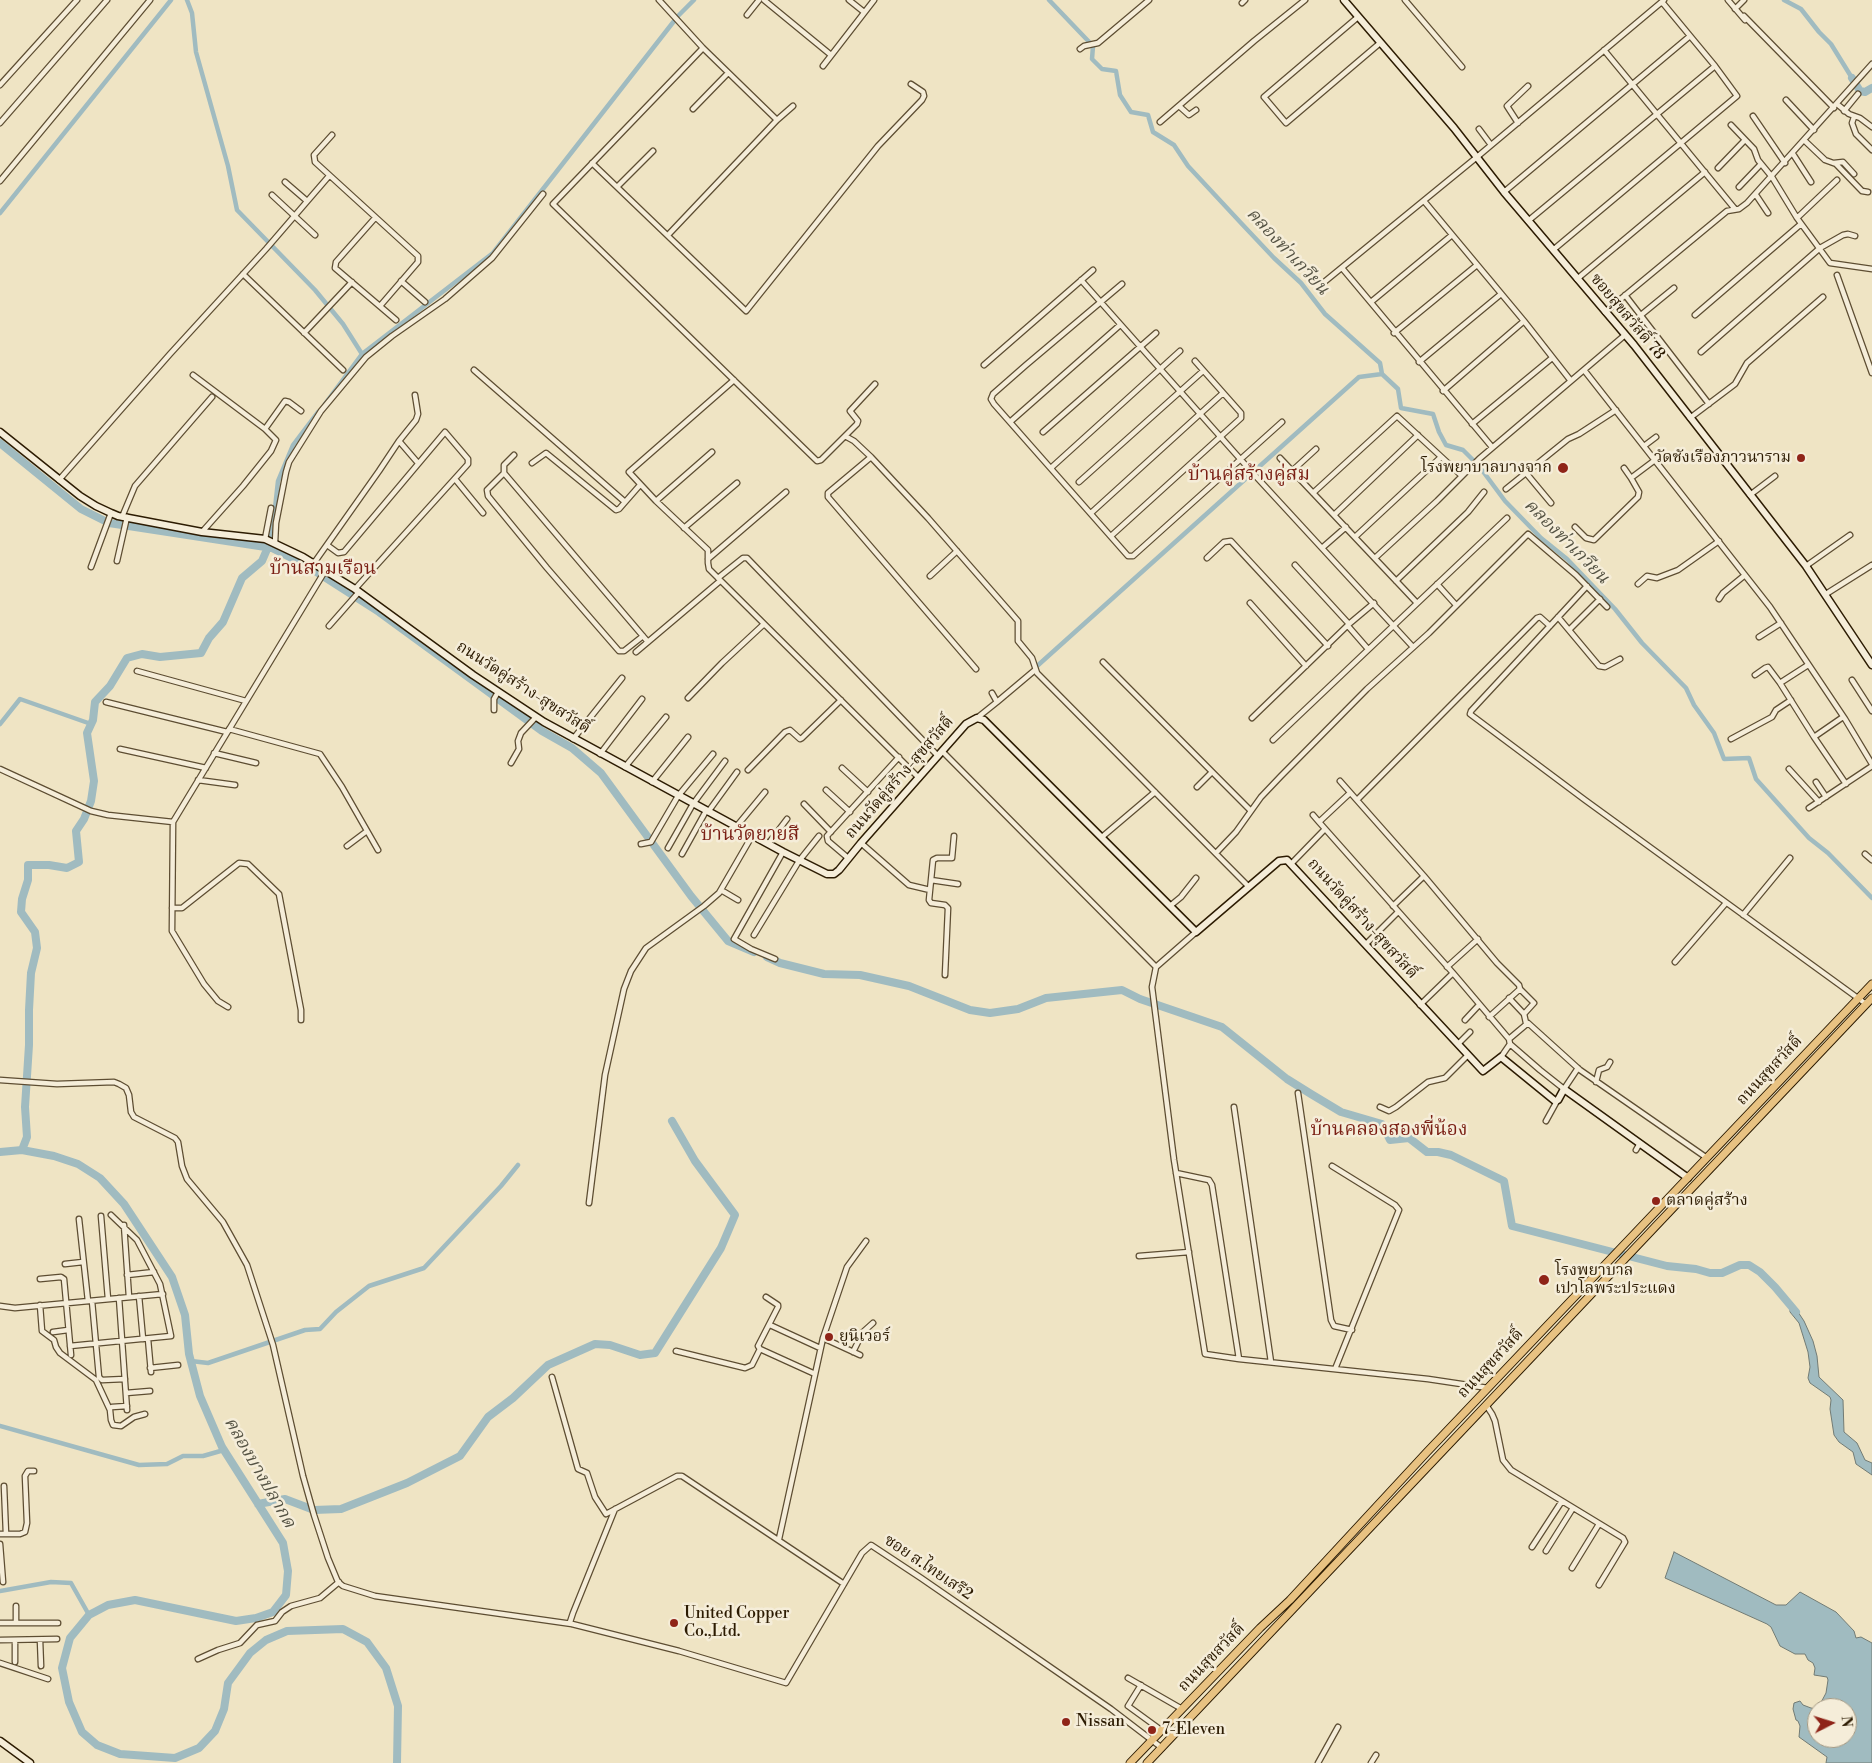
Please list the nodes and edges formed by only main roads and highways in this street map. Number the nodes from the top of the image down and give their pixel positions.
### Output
1 (1872, 984) edge
2 (1872, 998) edge
3 (1130, 1763) edge
4 (1147, 1763) edge

1 - 3 main road, ถนนสุขสวัสดิ์
2 - 4 main road, ถนนสุขสวัสดิ์

